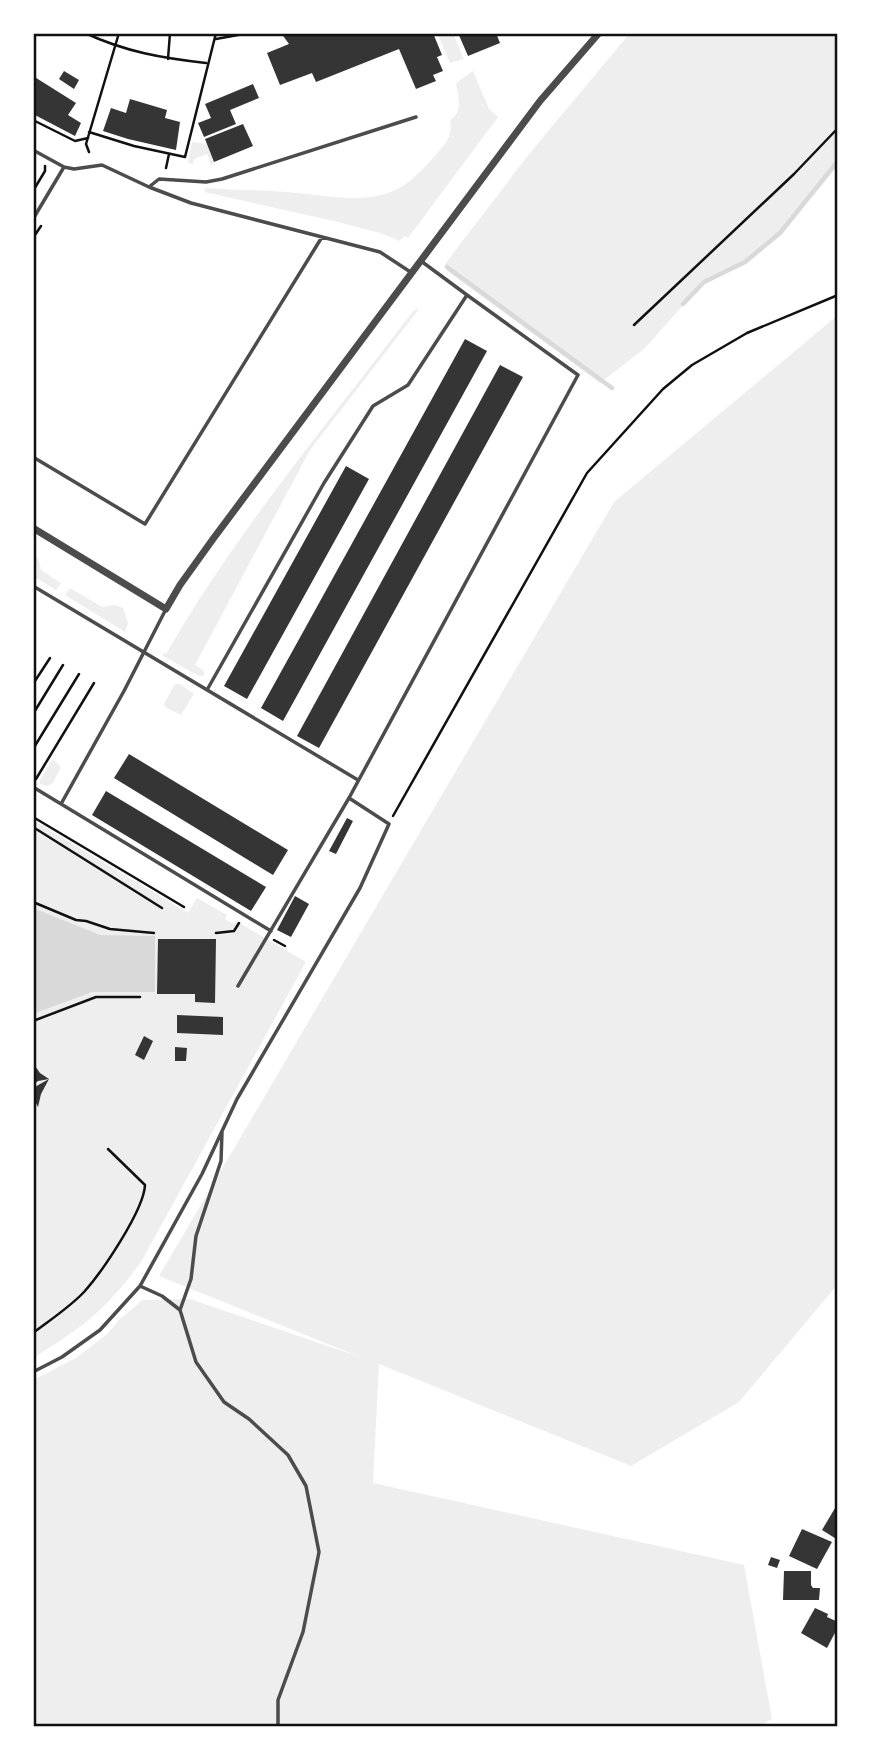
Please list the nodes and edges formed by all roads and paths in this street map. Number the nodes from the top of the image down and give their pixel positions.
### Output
1 (85, 33) edge
2 (119, 33) edge
3 (170, 33) edge
4 (216, 33) edge
5 (249, 33) edge
6 (599, 33) edge
7 (216, 39) junction
8 (115, 47) junction
9 (168, 59) junction
10 (207, 63) junction
11 (416, 117) dead end
12 (33, 120) edge
13 (838, 128) edge
14 (89, 132) junction
15 (88, 138) junction
16 (33, 150) edge
17 (89, 152) dead end
18 (169, 153) junction
19 (45, 157) junction
20 (65, 167) junction
21 (166, 168) dead end
22 (33, 175) edge
23 (40, 179) junction
24 (149, 187) junction
25 (33, 191) edge
26 (33, 219) edge
27 (322, 237) junction
28 (420, 260) junction
29 (412, 272) junction
30 (467, 295) junction
31 (838, 295) edge
32 (634, 325) dead end
33 (33, 457) edge
34 (33, 528) edge
35 (33, 586) edge
36 (166, 608) junction
37 (143, 652) junction
38 (50, 658) dead end
39 (63, 665) dead end
40 (79, 674) dead end
41 (94, 683) dead end
42 (33, 684) edge
43 (207, 690) junction
44 (33, 714) edge
45 (33, 749) edge
46 (35, 779) dead end
47 (358, 780) junction
48 (33, 787) edge
49 (349, 798) junction
50 (61, 804) junction
51 (33, 817) edge
52 (389, 824) junction
53 (33, 827) edge
54 (33, 902) edge
55 (184, 907) dead end
56 (162, 908) dead end
57 (244, 915) junction
58 (271, 931) junction
59 (154, 933) dead end
60 (216, 933) dead end
61 (238, 986) dead end
62 (140, 997) dead end
63 (33, 1021) edge
64 (33, 1076) edge
65 (33, 1091) edge
66 (222, 1128) junction
67 (108, 1149) dead end
68 (140, 1286) junction
69 (180, 1310) junction
70 (33, 1333) edge
71 (33, 1372) edge
72 (278, 1727) edge

1 - 8 path
2 - 8 path
3 - 9 path
4 - 7 path
5 - 7 path
6 - 28 street
7 - 10 path
8 - 9 path
8 - 14 path
9 - 10 path
10 - 18 path
11 - 24 lane
12 - 15 path
13 - 32 path
14 - 15 path
14 - 18 path
15 - 17 path
16 - 19 lane
18 - 21 path
19 - 20 lane
19 - 23 path
20 - 24 lane
20 - 26 lane
22 - 23 path
23 - 25 path
24 - 27 lane
27 - 29 lane
27 - 33 lane
28 - 29 street
28 - 30 lane
29 - 36 street
30 - 43 lane
30 - 47 lane
31 - 52 path
34 - 36 street
35 - 37 lane
36 - 37 lane
37 - 43 lane
37 - 50 lane
38 - 42 path
39 - 44 path
40 - 45 path
41 - 46 path
43 - 47 lane
47 - 49 lane
48 - 50 lane
49 - 52 lane
49 - 58 lane
50 - 57 lane
51 - 55 path
52 - 66 lane
53 - 56 path
54 - 59 path
57 - 58 lane
57 - 60 path
58 - 61 lane
62 - 63 path
64 - 65 path
66 - 68 lane
66 - 69 lane
67 - 70 path
68 - 69 lane
68 - 71 lane
69 - 72 lane

